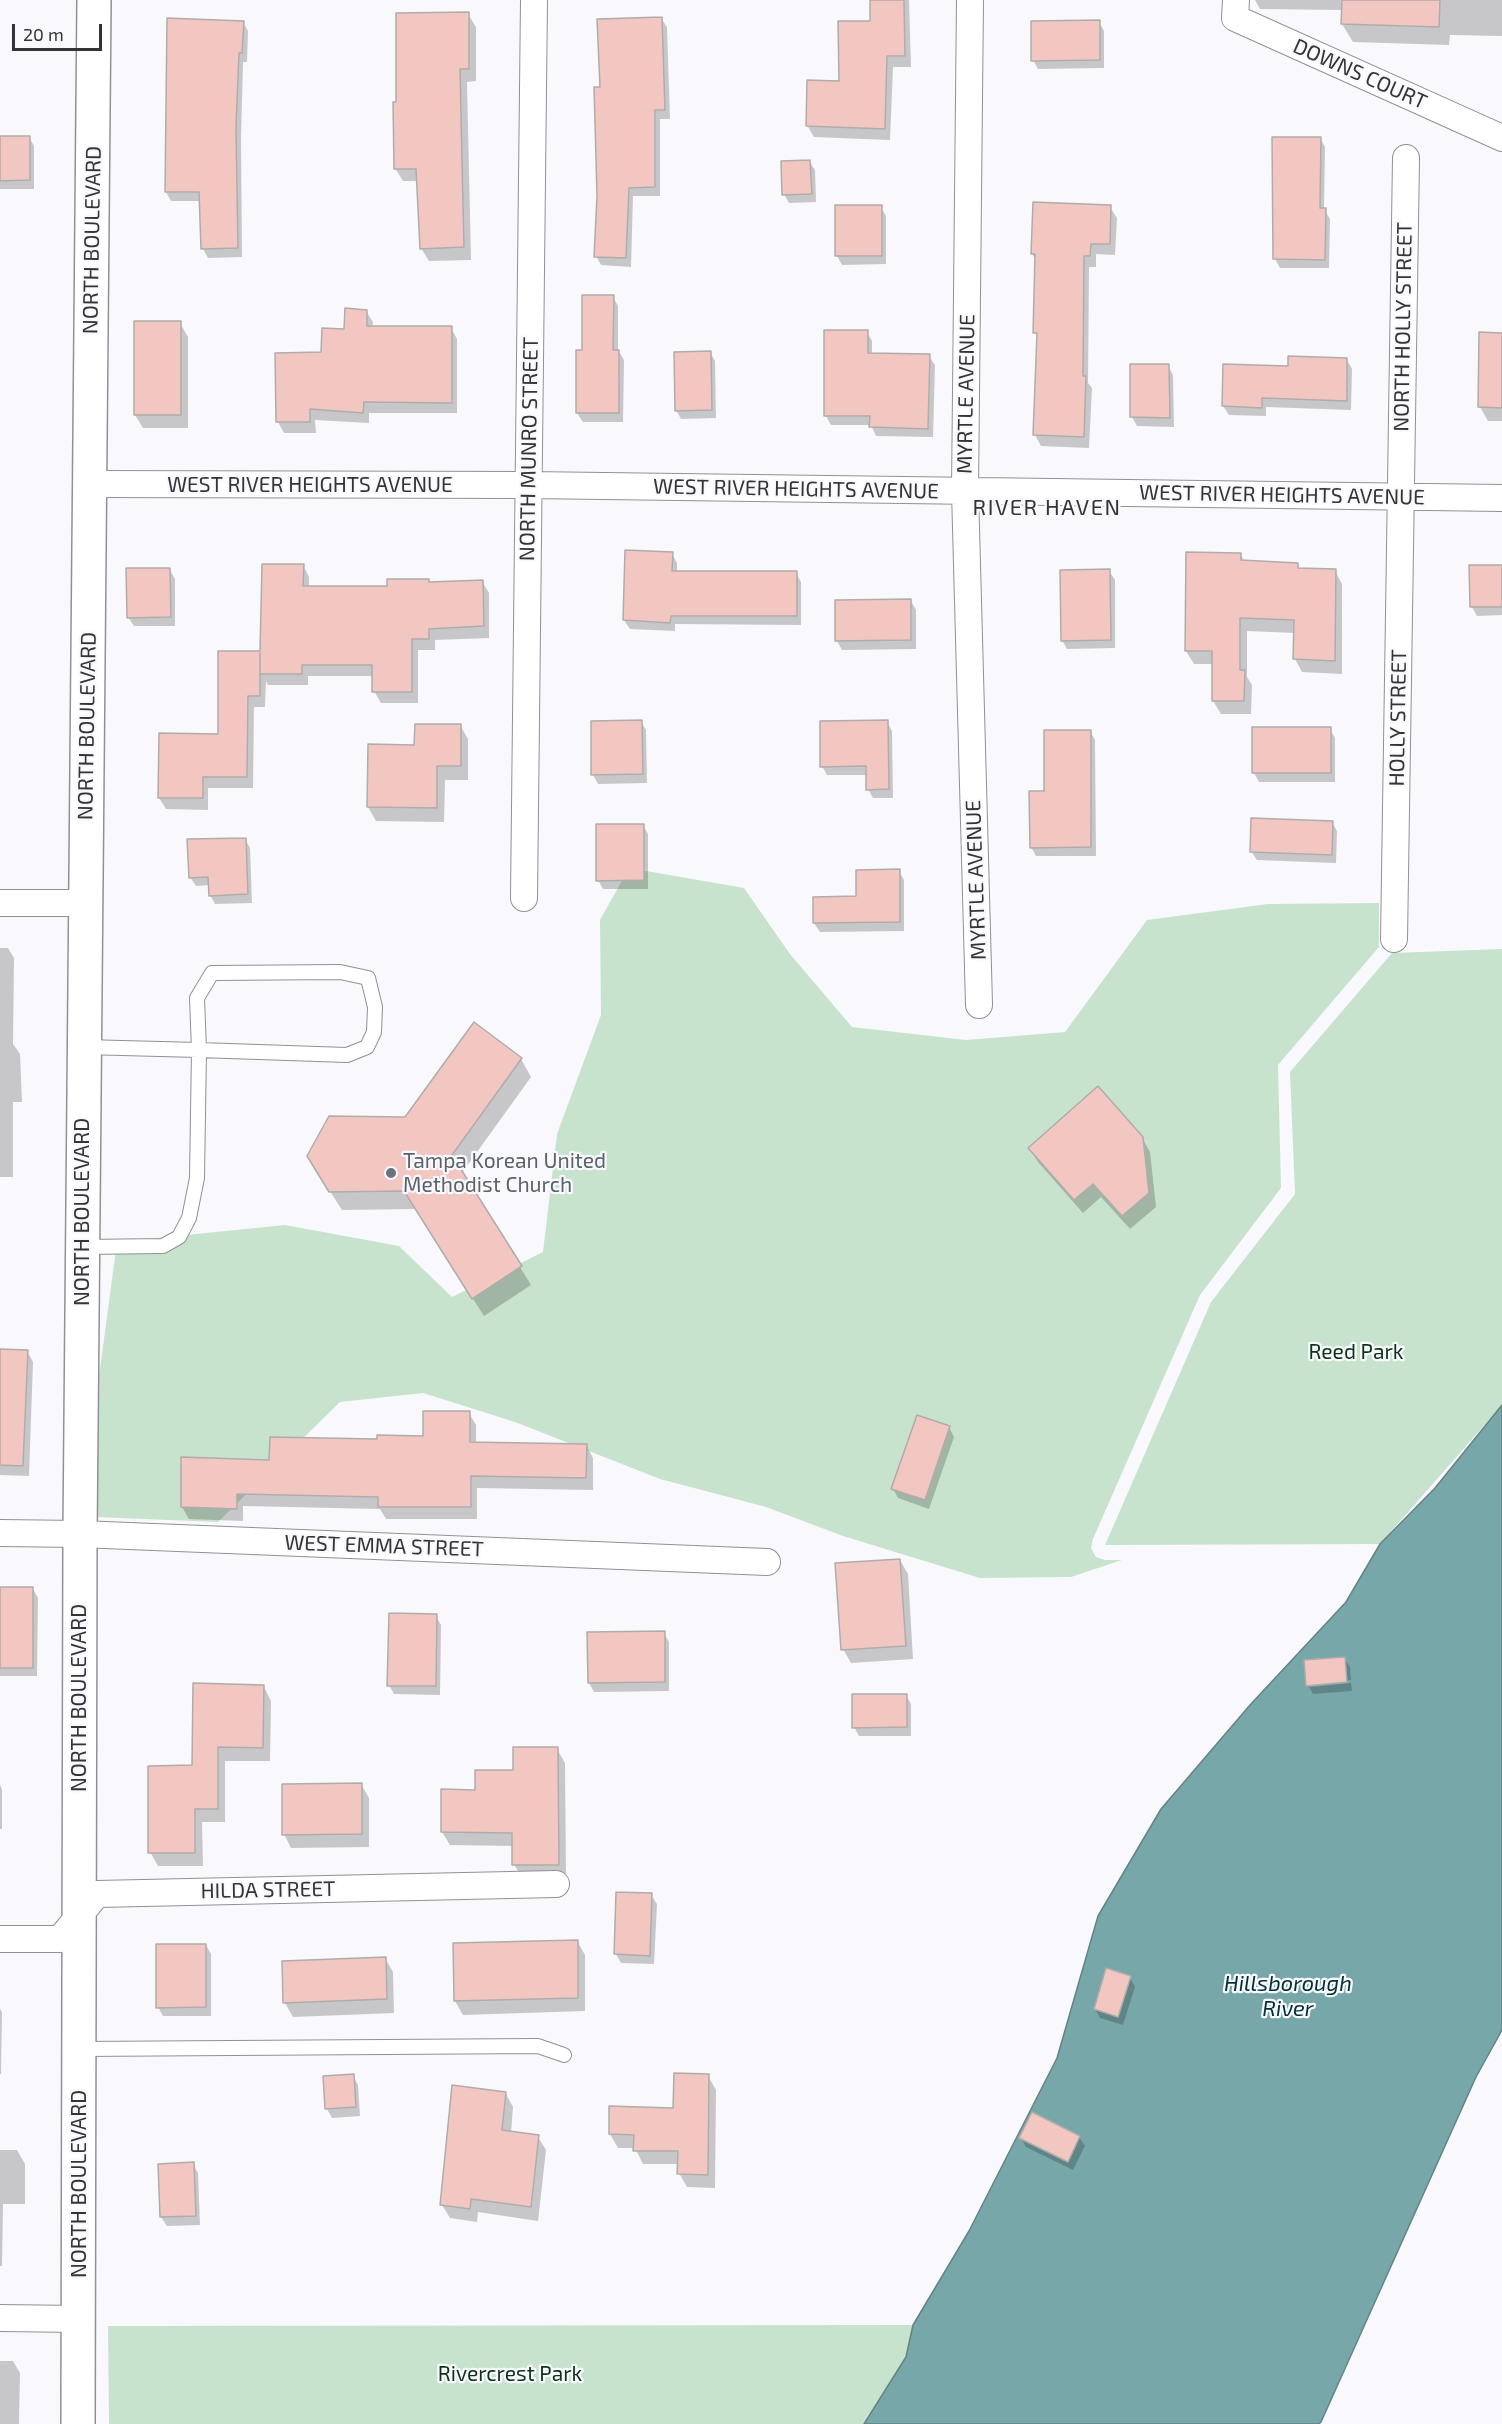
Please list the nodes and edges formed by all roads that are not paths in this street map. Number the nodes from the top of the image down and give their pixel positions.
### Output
1 (94, 0) edge
2 (534, 0) edge
3 (970, 0) edge
4 (1236, 0) edge
5 (1502, 138) edge
6 (1406, 158) dead end
7 (89, 484) junction
8 (529, 485) junction
9 (964, 491) junction
10 (1401, 497) junction
11 (1502, 498) edge
12 (524, 898) dead end
13 (0, 903) edge
14 (85, 903) junction
15 (1394, 939) dead end
16 (980, 1005) dead end
17 (84, 1047) junction
18 (199, 1050) junction
19 (82, 1247) junction
20 (0, 1533) edge
21 (80, 1534) junction
22 (767, 1562) dead end
23 (556, 1884) dead end
24 (79, 1914) junction
25 (0, 1939) edge
26 (79, 2049) junction
27 (564, 2055) dead end
28 (0, 2318) edge
29 (79, 2319) junction
30 (78, 2424) edge

1 - 7 street, NORTH BOULEVARD
2 - 8 street, NORTH MUNRO STREET
3 - 9 street, MYRTLE AVENUE
4 - 5 street, DOWNS COURT
6 - 10 street, NORTH HOLLY STREET
7 - 8 street, WEST RIVER HEIGHTS AVENUE
7 - 14 street, NORTH BOULEVARD
8 - 9 street, WEST RIVER HEIGHTS AVENUE
8 - 12 street, NORTH MUNRO STREET
9 - 10 street, WEST RIVER HEIGHTS AVENUE
9 - 16 street, MYRTLE AVENUE
10 - 11 street, WEST RIVER HEIGHTS AVENUE
10 - 15 street, HOLLY STREET
13 - 14 street
14 - 17 street, NORTH BOULEVARD
17 - 18 lane
17 - 19 street, NORTH BOULEVARD
18 - 18 lane
18 - 19 lane
19 - 21 street, NORTH BOULEVARD
20 - 21 street, WEST EMMA STREET
21 - 22 street, WEST EMMA STREET
21 - 24 street, NORTH BOULEVARD
23 - 24 street, HILDA STREET
24 - 25 street, HILDA STREET
24 - 26 street, NORTH BOULEVARD
26 - 27 lane
26 - 29 street, NORTH BOULEVARD
28 - 29 street
29 - 30 street, NORTH BOULEVARD

